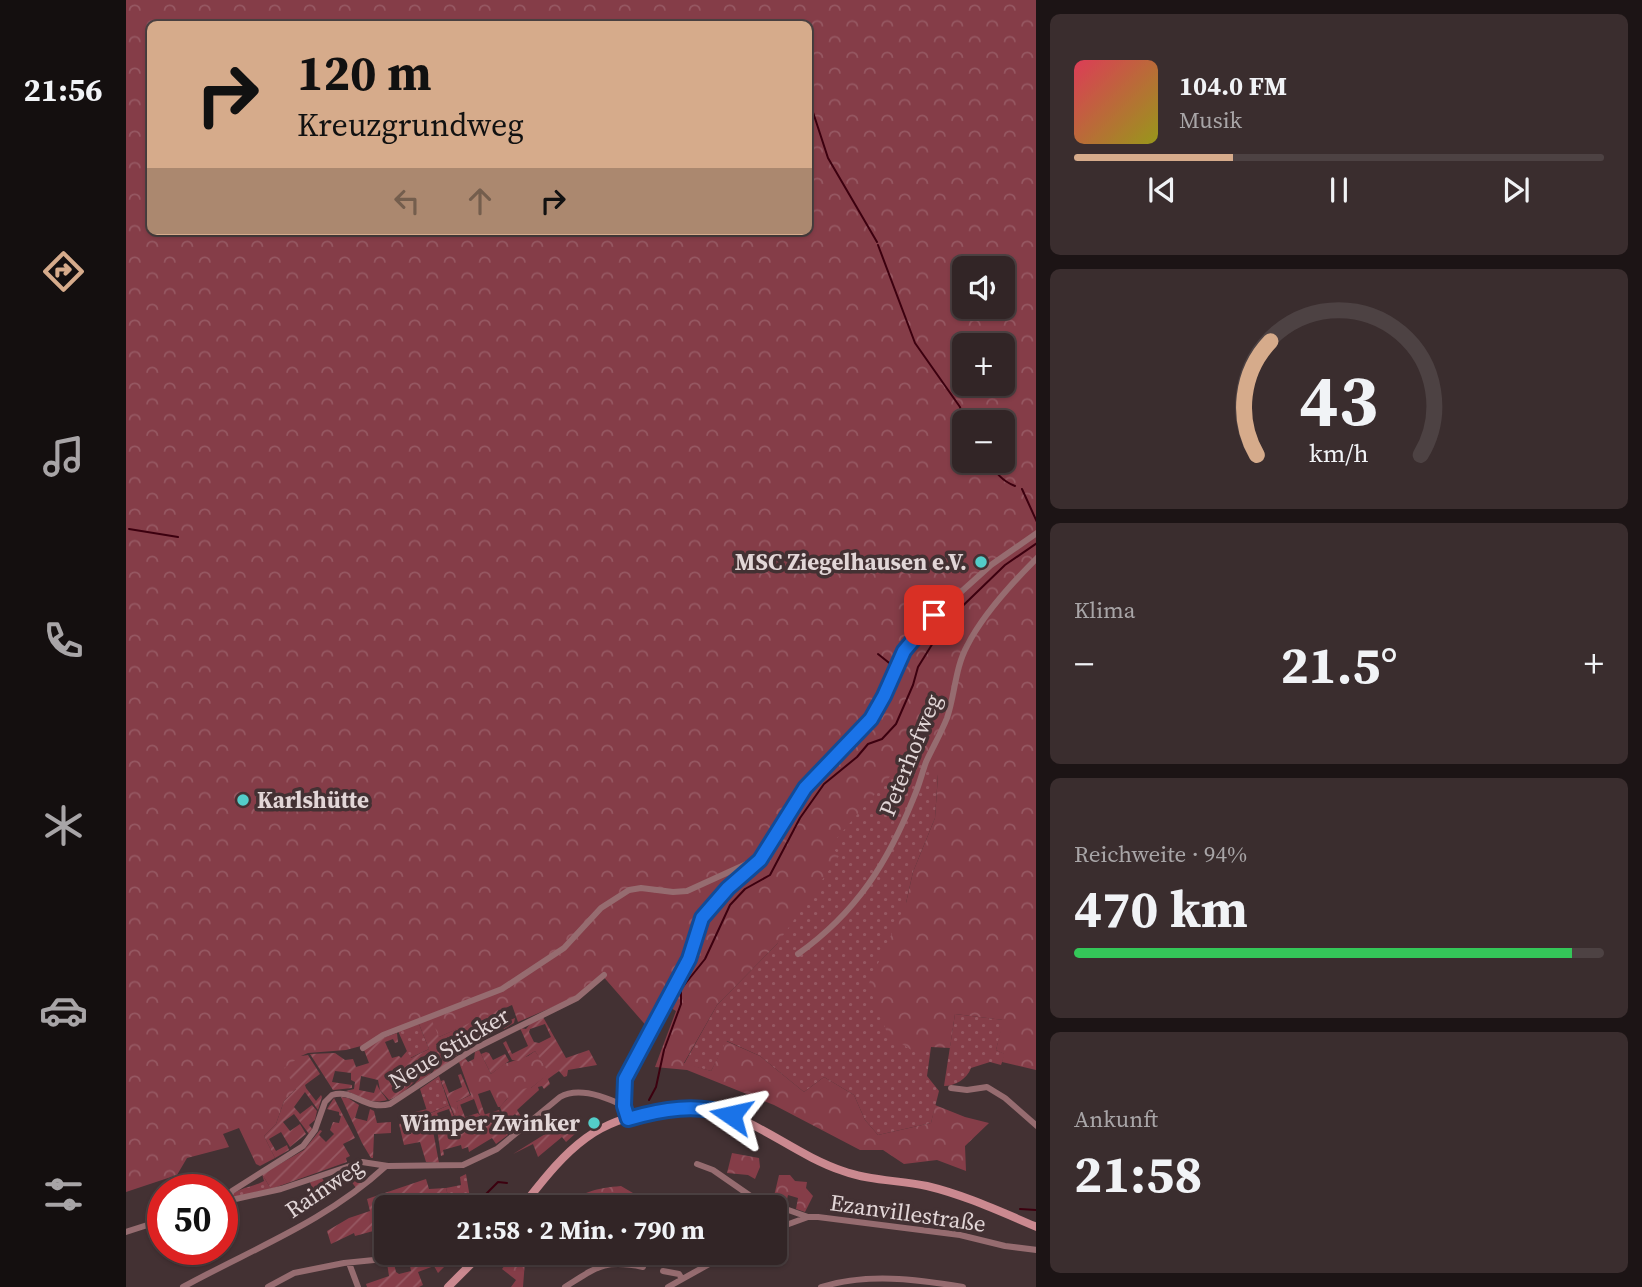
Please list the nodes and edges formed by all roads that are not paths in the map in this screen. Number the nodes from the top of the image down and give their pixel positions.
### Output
1 (1036, 534) edge
2 (1036, 559) edge
3 (764, 856) junction
4 (798, 954) dead end
5 (604, 975) dead end
6 (363, 1048) dead end
7 (951, 1088) dead end
8 (624, 1106) junction
9 (628, 1119) junction
10 (1036, 1125) edge
11 (697, 1164) dead end
12 (386, 1166) junction
13 (238, 1187) edge
14 (532, 1195) edge
15 (238, 1199) edge
16 (808, 1217) junction
17 (147, 1225) edge
18 (787, 1225) edge
19 (1036, 1227) edge
20 (126, 1232) edge
21 (1036, 1250) edge
22 (374, 1260) edge
23 (349, 1263) junction
24 (470, 1265) edge
25 (707, 1265) edge
26 (643, 1267) dead end
27 (663, 1271) dead end
28 (682, 1279) junction
29 (183, 1287) edge
30 (268, 1287) edge
31 (358, 1287) edge
32 (448, 1287) edge
33 (565, 1287) edge
34 (668, 1287) edge
35 (821, 1287) edge
36 (962, 1287) edge

1 - 3 street
2 - 4 street, Peterhofweg
3 - 6 street
3 - 8 street
5 - 13 street, Neue Stücker
7 - 10 street
8 - 9 street
8 - 12 street, Rainweg
9 - 14 main road
9 - 19 main road
11 - 16 street
12 - 15 street
12 - 29 street, Rainweg
16 - 18 street, Ezanvillestraße
16 - 21 street, Ezanvillestraße
17 - 20 street
22 - 23 street
23 - 30 street
23 - 31 street
24 - 32 main road
25 - 28 street
26 - 33 street
27 - 28 street
28 - 34 street
35 - 36 street

